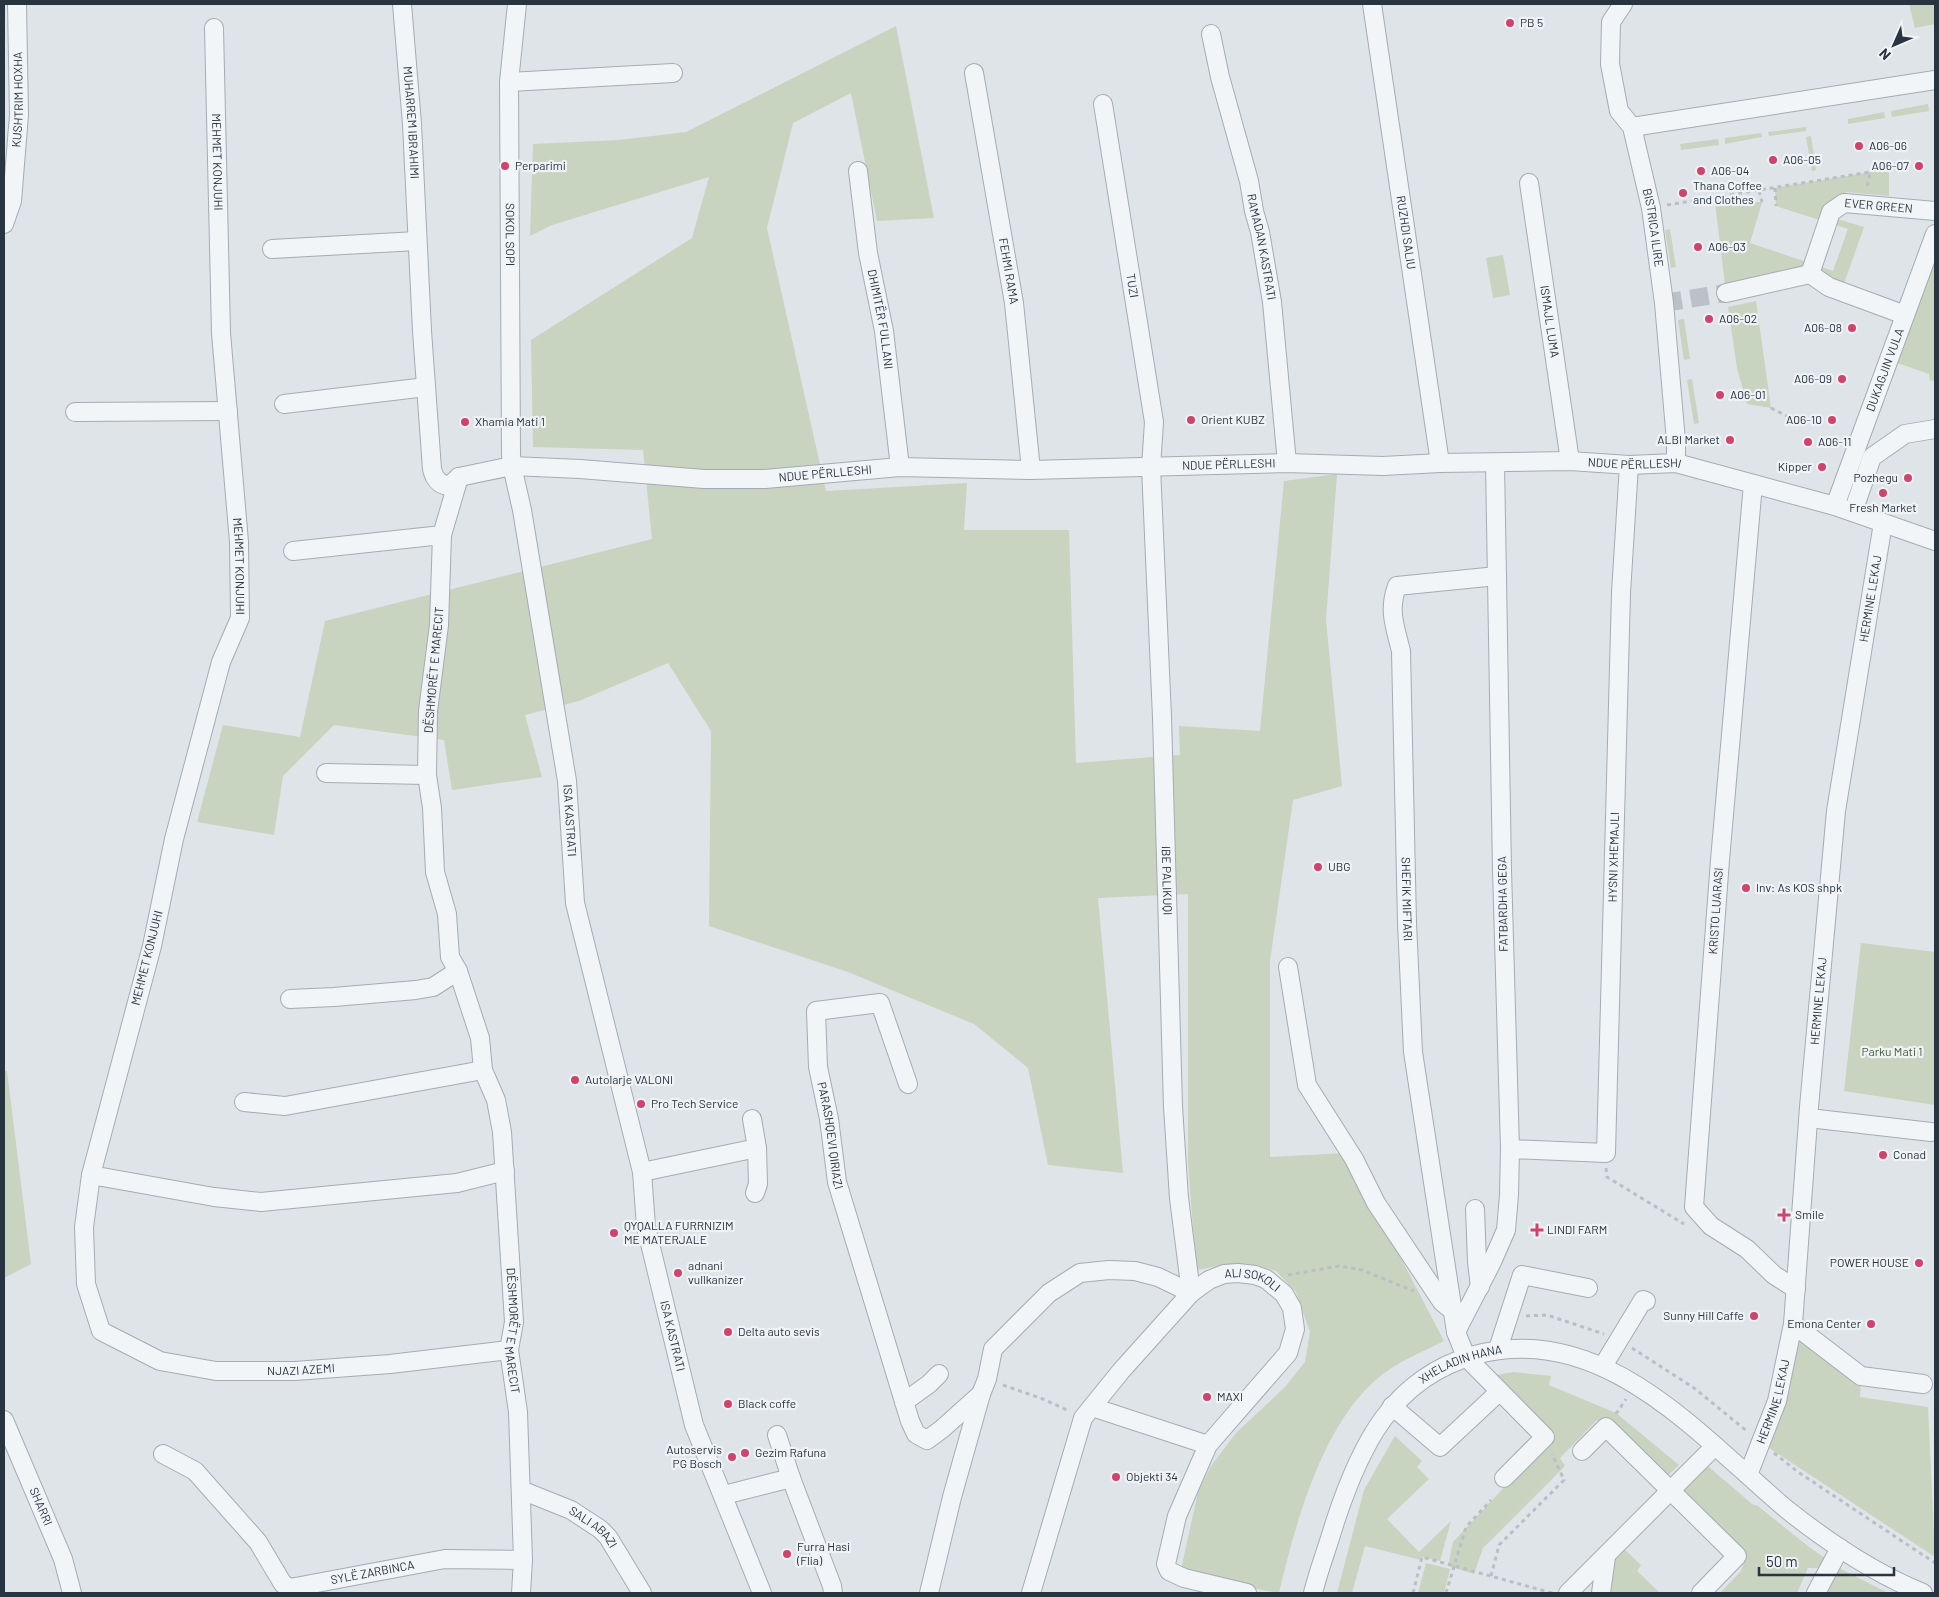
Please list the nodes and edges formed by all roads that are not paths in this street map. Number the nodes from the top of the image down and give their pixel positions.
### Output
1 (17, 4) edge
2 (402, 4) edge
3 (517, 4) edge
4 (1372, 4) edge
5 (1623, 4) edge
6 (214, 28) dead end
7 (1211, 34) dead end
8 (672, 72) dead end
9 (974, 73) dead end
10 (1935, 80) edge
11 (509, 82) junction
12 (1103, 104) dead end
13 (1632, 127) junction
14 (858, 171) dead end
15 (1529, 182) dead end
16 (1935, 211) edge
17 (4, 224) edge
18 (1935, 234) edge
19 (418, 241) junction
20 (272, 249) dead end
21 (1810, 274) junction
22 (1726, 293) tunnel mouth
23 (1905, 315) junction
24 (426, 388) junction
25 (284, 404) dead end
26 (228, 411) junction
27 (75, 412) dead end
28 (1935, 429) edge
29 (1570, 461) junction
30 (1676, 462) junction
31 (1287, 463) junction
32 (1440, 463) junction
33 (1495, 463) junction
34 (1629, 465) junction
35 (512, 466) junction
36 (1151, 466) junction
37 (900, 467) junction
38 (1031, 470) junction
39 (459, 477) junction
40 (1752, 484) junction
41 (1835, 506) junction
42 (1854, 512) junction
43 (1883, 523) junction
44 (442, 535) junction
45 (1935, 541) edge
46 (292, 551) dead end
47 (1497, 576) junction
48 (326, 773) dead end
49 (427, 776) junction
50 (1288, 967) dead end
51 (458, 971) junction
52 (290, 999) dead end
53 (483, 1070) junction
54 (908, 1084) dead end
55 (244, 1102) dead end
56 (752, 1118) dead end
57 (1809, 1118) junction
58 (1931, 1132) dead end
59 (756, 1148) junction
60 (1510, 1149) junction
61 (505, 1171) junction
62 (642, 1172) junction
63 (91, 1175) junction
64 (755, 1193) dead end
65 (1475, 1209) dead end
66 (1480, 1287) junction
67 (1588, 1288) dead end
68 (1796, 1289) junction
69 (1191, 1294) junction
70 (1646, 1301) dead end
71 (1453, 1311) junction
72 (1793, 1324) junction
73 (101, 1331) joint
74 (1456, 1332) junction
75 (1498, 1348) junction
76 (509, 1350) junction
77 (1466, 1357) junction
78 (1603, 1366) junction
79 (939, 1374) dead end
80 (1923, 1384) dead end
81 (984, 1387) junction
82 (1499, 1392) junction
83 (904, 1402) junction
84 (1392, 1406) junction
85 (1088, 1413) junction
86 (4, 1420) edge
87 (777, 1435) dead end
88 (1208, 1445) junction
89 (10, 1446) edge
90 (1715, 1446) junction
91 (1582, 1451) dead end
92 (163, 1454) dead end
93 (1748, 1475) junction
94 (791, 1478) junction
95 (1504, 1478) dead end
96 (521, 1490) junction
97 (1671, 1490) junction
98 (724, 1495) junction
99 (1840, 1548) junction
100 (1606, 1557) junction
101 (523, 1560) junction
102 (72, 1593) edge
103 (521, 1593) edge
104 (642, 1593) edge
105 (762, 1593) edge
106 (833, 1593) edge
107 (929, 1593) edge
108 (1031, 1593) edge
109 (1247, 1593) edge
110 (1313, 1593) edge
111 (1568, 1593) edge
112 (1601, 1593) edge
113 (1701, 1593) edge
114 (1816, 1593) edge
115 (1923, 1593) edge

1 - 17 street, KUSHTRIM HOXHA
2 - 19 street, MUHARREM IBRAHIMI
3 - 11 street, SOKOL SOPI
4 - 32 street, RUZHDI SALIU
5 - 13 street, BISTRICA ILIRE
6 - 26 street, MEHMET KONJUHI
7 - 31 street, RAMADAN KASTRATI
8 - 11 street
9 - 38 street, FEHMI RAMA
10 - 13 street
11 - 35 street, SOKOL SOPI
12 - 36 street, TUZI
13 - 30 street, BISTRICA ILIRE
14 - 37 street, DHIMITËR FULLANI
15 - 29 street, ISMAJL LUMA
16 - 21 street, EVER GREEN
18 - 23 street, DUKAGJIN VULA
19 - 20 street
19 - 24 street, MUHARREM IBRAHIMI
21 - 22 street
21 - 23 street
23 - 41 street, DUKAGJIN VULA
24 - 25 street
24 - 39 street, MUHARREM IBRAHIMI
26 - 27 street
26 - 63 street, MEHMET KONJUHI
28 - 42 street
29 - 33 street, NDUE PËRLLESHI
29 - 34 street, NDUE PËRLLESHI
30 - 34 street, NDUE PËRLLESHI
30 - 40 street, NDUE PËRLLESHI
31 - 32 street, NDUE PËRLLESHI
31 - 36 street, NDUE PËRLLESHI
32 - 33 street, NDUE PËRLLESHI
33 - 47 street, FATBARDHA GEGA
34 - 60 street, HYSNI XHEMAJLI
35 - 37 street, NDUE PËRLLESHI
35 - 39 street
35 - 62 street, ISA KASTRATI
36 - 38 street, NDUE PËRLLESHI
36 - 69 street, IBE PALIKUQI
37 - 38 street, NDUE PËRLLESHI
39 - 44 street, DËSHMORËT E MARECIT
40 - 41 street, NDUE PËRLLESHI
40 - 68 street, KRISTO LUARASI
41 - 42 street, NDUE PËRLLESHI
42 - 43 street, NDUE PËRLLESHI
43 - 45 street, NDUE PËRLLESHI
43 - 57 street, HERMINE LEKAJ
44 - 46 street
44 - 49 street, DËSHMORËT E MARECIT
47 - 60 street, FATBARDHA GEGA
47 - 71 street, SHEFIK MIFTARI
48 - 49 street
49 - 51 street, DËSHMORËT E MARECIT
50 - 71 street
51 - 52 street
51 - 53 street, DËSHMORËT E MARECIT
53 - 55 street
53 - 61 street, DËSHMORËT E MARECIT
54 - 83 street, PARASHQEVI QIRIAZI
56 - 59 street
57 - 58 street
57 - 68 street, HERMINE LEKAJ
59 - 62 street
59 - 64 street
60 - 66 street, FATBARDHA GEGA
61 - 63 street
61 - 76 street, DËSHMORËT E MARECIT
62 - 98 street, ISA KASTRATI
63 - 73 street, MEHMET KONJUHI
65 - 66 street
66 - 74 street, FATBARDHA GEGA
67 - 75 street
68 - 72 street, HERMINE LEKAJ
69 - 81 street
69 - 85 street, ALI SOKOLI
69 - 88 street, ALI SOKOLI
70 - 78 street
71 - 74 street, SHEFIK MIFTARI
72 - 80 street
72 - 93 street, HERMINE LEKAJ
73 - 76 street, NJAZI AZEMI
74 - 77 street, SHEFIK MIFTARI
75 - 77 street, XHELADIN HANA
75 - 78 street, XHELADIN HANA
76 - 96 street, DËSHMORËT E MARECIT
77 - 82 street
77 - 84 street, XHELADIN HANA
78 - 90 street, XHELADIN HANA
79 - 83 street
81 - 83 street, PARASHQEVI QIRIAZI
81 - 107 street
82 - 84 street
82 - 95 street
84 - 110 street, XHELADIN HANA
85 - 88 street
85 - 108 street, ALI SOKOLI
86 - 89 street, SHARRI
87 - 94 street
88 - 109 street, ALI SOKOLI
89 - 102 street, SHARRI
90 - 93 street, XHELADIN HANA
90 - 97 street
91 - 97 street
92 - 101 street, SYLË ZARBINCA
93 - 99 street, XHELADIN HANA
94 - 98 street
94 - 106 street
96 - 101 street, DËSHMORËT E MARECIT
96 - 104 street, SALI ABAZI
97 - 100 street
97 - 113 street
98 - 105 street, ISA KASTRATI
99 - 114 street
99 - 115 street, XHELADIN HANA
100 - 111 street
100 - 112 street
101 - 103 street, DËSHMORËT E MARECIT

